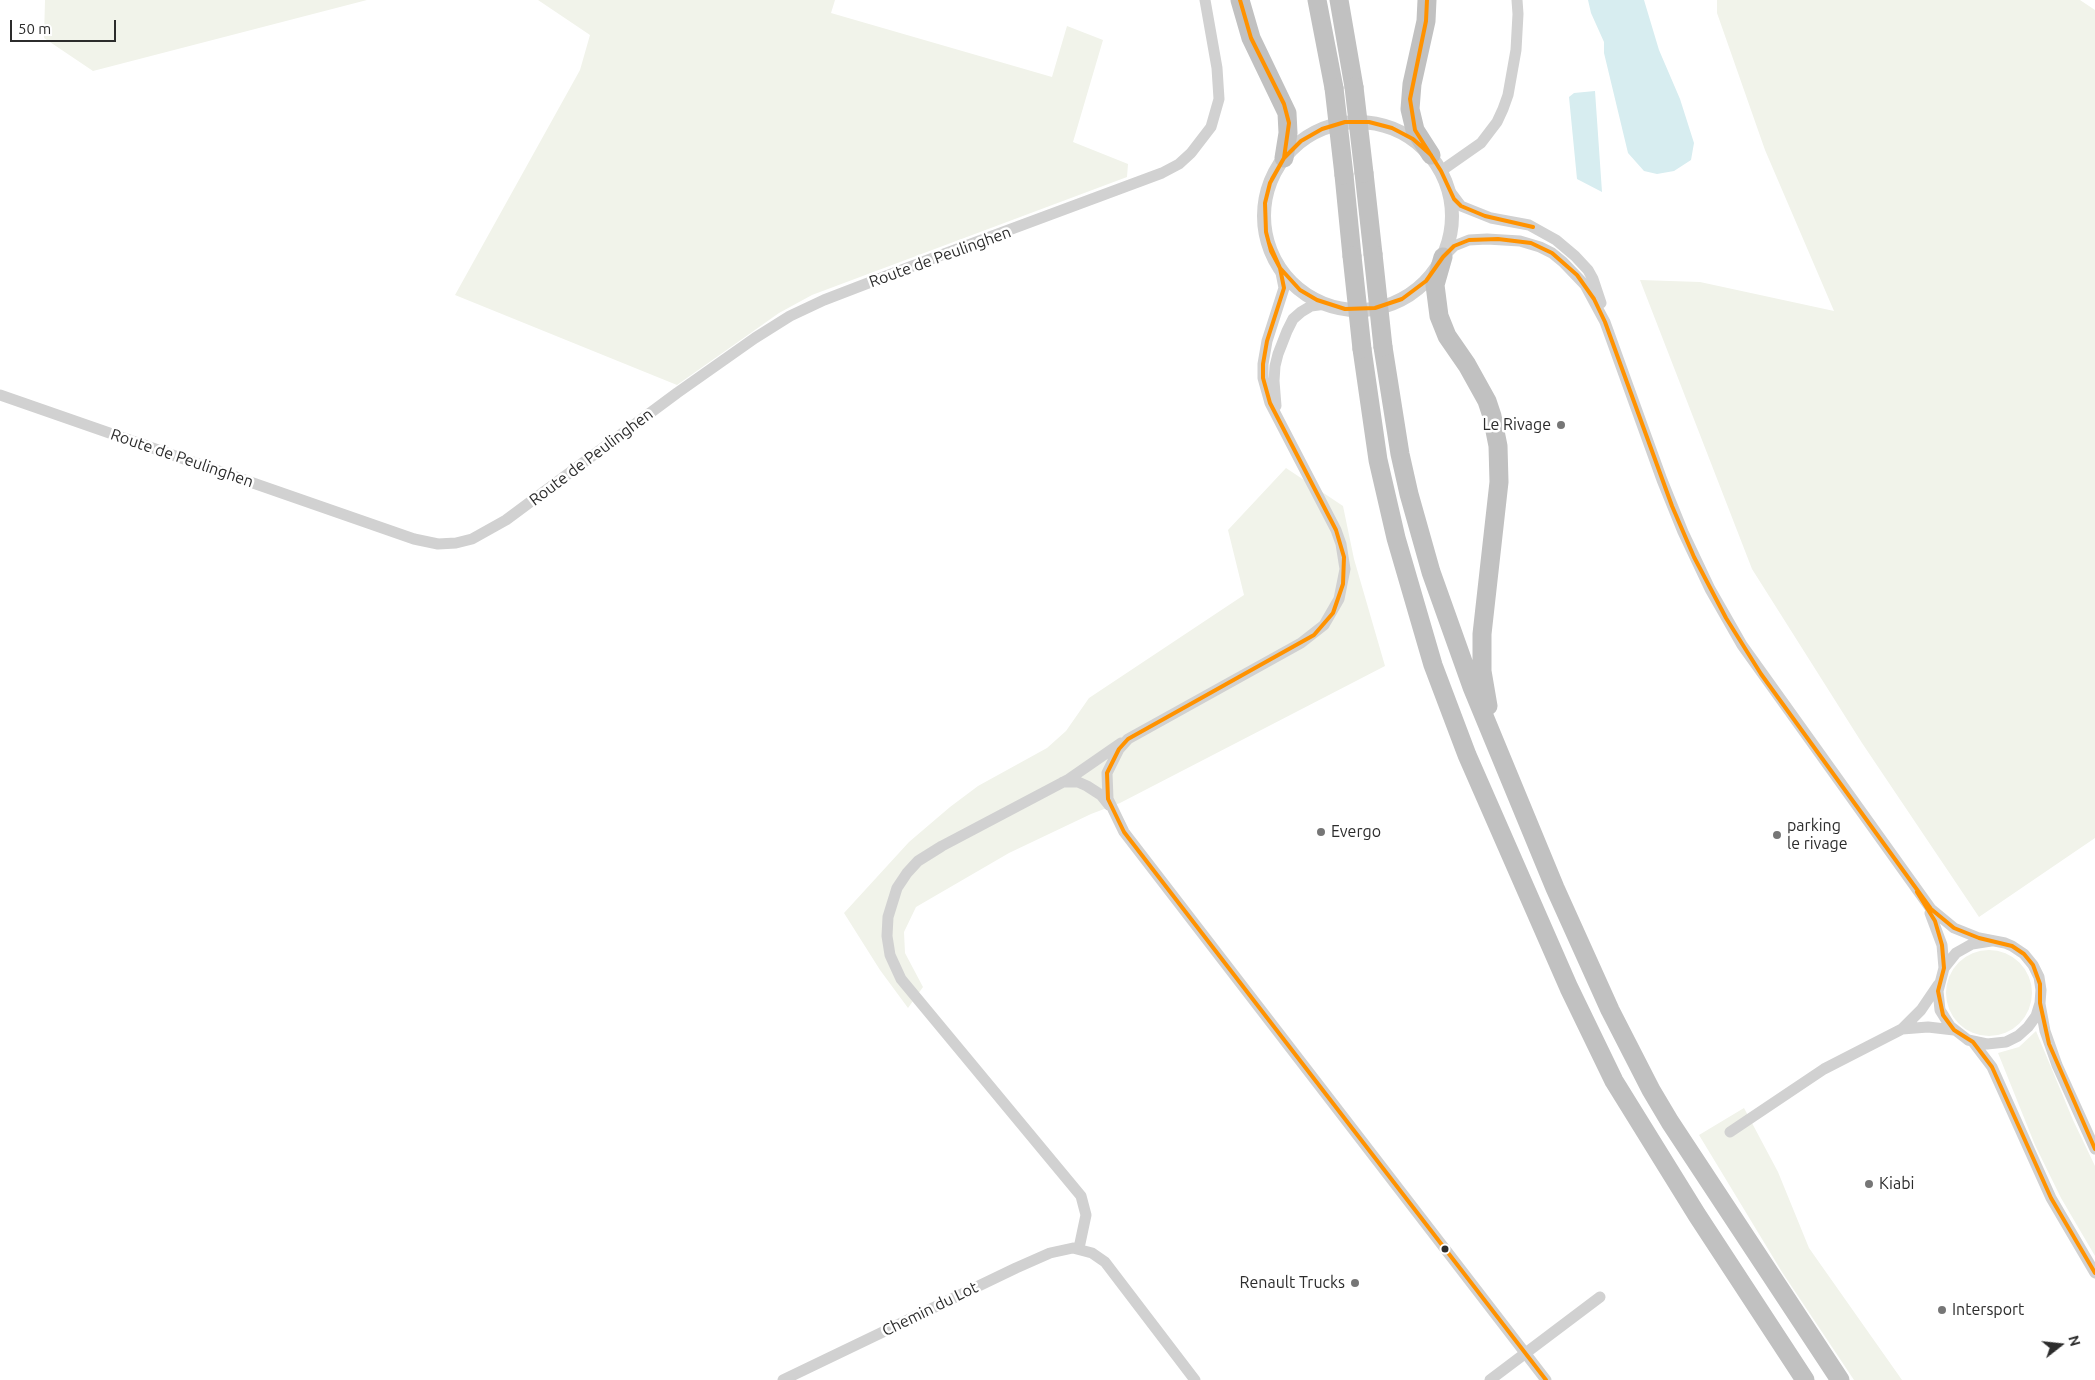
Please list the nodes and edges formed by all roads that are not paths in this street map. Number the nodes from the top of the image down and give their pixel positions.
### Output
1 (1205, 0) edge
2 (1240, 0) edge
3 (1317, 0) edge
4 (1339, 0) edge
5 (1428, 0) edge
6 (1517, 0) edge
7 (1431, 155) junction
8 (1284, 158) junction
9 (1441, 171) junction
10 (1449, 190) junction
11 (1443, 257) junction
12 (1280, 268) junction
13 (1326, 304) junction
14 (1605, 322) junction
15 (0, 395) edge
16 (1279, 420) junction
17 (1128, 739) junction
18 (1063, 782) junction
19 (1511, 784) junction
20 (1111, 808) junction
21 (1922, 898) junction
22 (1991, 941) junction
23 (1944, 968) junction
24 (1938, 985) junction
25 (2040, 1003) junction
26 (1902, 1029) junction
27 (1954, 1030) junction
28 (1973, 1042) junction
29 (1730, 1132) dead end
30 (2095, 1150) edge
31 (1080, 1248) junction
32 (2095, 1273) edge
33 (1600, 1297) dead end
34 (1525, 1353) junction
35 (783, 1380) edge
36 (1195, 1380) edge
37 (1490, 1380) edge
38 (1546, 1380) edge
39 (1805, 1380) edge
40 (1840, 1380) edge

1 - 15 street, Route de Peulinghen
2 - 8 highway
3 - 39 highway, bridge
4 - 19 highway, bridge
5 - 7 highway
6 - 9 street
7 - 8 street
7 - 9 street
8 - 12 street
9 - 10 street
10 - 11 street
10 - 14 street
11 - 13 street
11 - 14 street
11 - 19 highway
12 - 13 street
12 - 16 street
13 - 16 street
14 - 21 street
16 - 17 street
17 - 18 street
17 - 20 street
18 - 20 street
18 - 31 street
19 - 40 highway
20 - 34 street
21 - 22 street
21 - 23 street
22 - 23 street
22 - 25 street
23 - 24 street
24 - 26 street
24 - 27 street
25 - 28 street
25 - 30 street
26 - 27 street
26 - 29 street
27 - 28 street
28 - 32 street
31 - 35 street, Chemin du Lot
31 - 36 street
33 - 34 street
34 - 37 street
34 - 38 street

